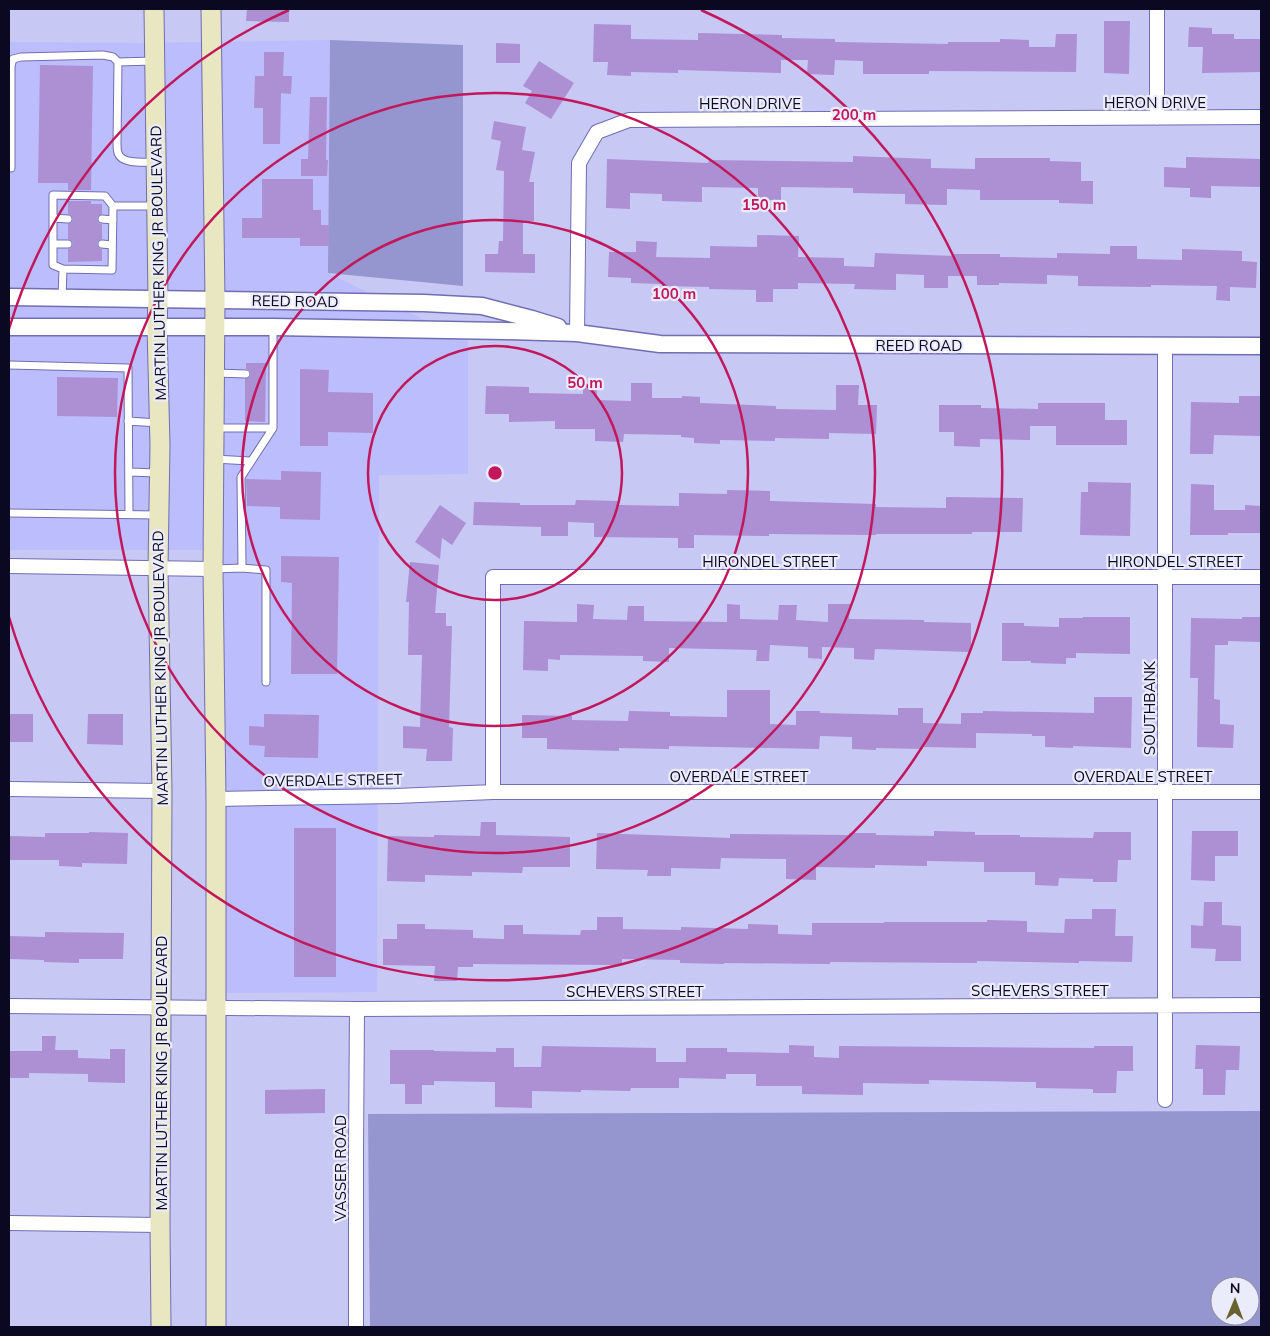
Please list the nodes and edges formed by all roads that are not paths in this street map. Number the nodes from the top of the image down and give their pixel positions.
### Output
1 (154, 9) edge
2 (211, 9) edge
3 (1157, 9) edge
4 (155, 61) junction
5 (118, 62) junction
6 (1261, 117) edge
7 (1157, 118) junction
8 (156, 162) junction
9 (11, 168) dead end
10 (113, 206) junction
11 (157, 206) junction
12 (53, 218) junction
13 (68, 219) dead end
14 (102, 219) dead end
15 (113, 220) junction
16 (53, 244) junction
17 (68, 244) dead end
18 (102, 244) dead end
19 (112, 245) junction
20 (63, 269) junction
21 (9, 297) edge
22 (62, 298) junction
23 (158, 299) junction
24 (215, 300) junction
25 (9, 327) edge
26 (157, 327) junction
27 (214, 327) junction
28 (273, 327) junction
29 (577, 333) junction
30 (1165, 346) junction
31 (1261, 346) edge
32 (9, 365) edge
33 (214, 372) junction
34 (246, 374) dead end
35 (128, 421) junction
36 (160, 423) junction
37 (214, 428) junction
38 (273, 428) junction
39 (214, 459) junction
40 (250, 461) junction
41 (129, 472) junction
42 (160, 473) junction
43 (9, 513) edge
44 (129, 514) junction
45 (159, 514) junction
46 (9, 566) edge
47 (158, 568) junction
48 (242, 568) junction
49 (214, 569) junction
50 (1261, 577) edge
51 (1165, 578) junction
52 (266, 682) dead end
53 (9, 790) edge
54 (162, 791) junction
55 (493, 792) junction
56 (1261, 792) edge
57 (1165, 793) junction
58 (216, 799) junction
59 (1165, 1005) junction
60 (1261, 1005) edge
61 (9, 1006) edge
62 (161, 1008) junction
63 (216, 1008) junction
64 (357, 1009) junction
65 (1165, 1100) dead end
66 (9, 1223) edge
67 (160, 1225) junction
68 (161, 1327) edge
69 (216, 1327) edge
70 (356, 1327) edge

1 - 4 main road, MARTIN LUTHER KING JR BOULEVARD
2 - 24 main road
3 - 7 street
4 - 5 lane
4 - 8 main road, MARTIN LUTHER KING JR BOULEVARD
5 - 8 lane
5 - 9 lane
6 - 7 street, HERON DRIVE
7 - 29 street, HERON DRIVE
8 - 11 main road, MARTIN LUTHER KING JR BOULEVARD
10 - 11 lane
10 - 12 lane
10 - 15 lane
11 - 23 main road, MARTIN LUTHER KING JR BOULEVARD
12 - 13 lane
12 - 16 lane
14 - 15 lane
15 - 19 lane
16 - 17 lane
16 - 20 lane
18 - 19 lane
19 - 20 lane
20 - 22 lane
21 - 22 street, REED ROAD
22 - 23 street, REED ROAD
23 - 24 street, REED ROAD
23 - 26 main road, MARTIN LUTHER KING JR BOULEVARD
24 - 27 main road
24 - 29 street, REED ROAD
25 - 26 street, REED ROAD
26 - 27 street, REED ROAD
26 - 36 main road, MARTIN LUTHER KING JR BOULEVARD
27 - 28 street, REED ROAD
27 - 33 main road
28 - 29 street, REED ROAD
28 - 38 lane
29 - 30 street, REED ROAD
30 - 31 street, REED ROAD
30 - 51 street, SOUTHBANK
32 - 35 lane
33 - 34 lane
33 - 37 main road
35 - 36 lane
35 - 41 lane
36 - 42 main road, MARTIN LUTHER KING JR BOULEVARD
37 - 38 lane
37 - 39 main road
38 - 40 lane
39 - 40 lane
39 - 49 main road
40 - 48 lane
41 - 42 lane
41 - 44 lane
42 - 45 main road, MARTIN LUTHER KING JR BOULEVARD
43 - 44 lane
44 - 45 lane
45 - 47 main road, MARTIN LUTHER KING JR BOULEVARD
46 - 47 street
47 - 49 street
47 - 54 main road, MARTIN LUTHER KING JR BOULEVARD
48 - 49 lane
48 - 52 lane
49 - 58 main road
50 - 51 street, HIRONDEL STREET
51 - 55 street, HIRONDEL STREET
51 - 57 street, SOUTHBANK
53 - 54 street
54 - 62 main road, MARTIN LUTHER KING JR BOULEVARD
55 - 57 street, OVERDALE STREET
55 - 58 street, OVERDALE STREET
56 - 57 street, OVERDALE STREET
57 - 59 street, SOUTHBANK
58 - 63 main road
59 - 60 street, SCHEVERS STREET
59 - 64 street, SCHEVERS STREET
59 - 65 street, SOUTHBANK
61 - 62 street, SCHEVERS STREET
62 - 63 street, SCHEVERS STREET
62 - 67 main road, MARTIN LUTHER KING JR BOULEVARD
63 - 64 street, SCHEVERS STREET
63 - 69 main road
64 - 70 street, VASSER ROAD
66 - 67 street
67 - 68 main road, MARTIN LUTHER KING JR BOULEVARD

